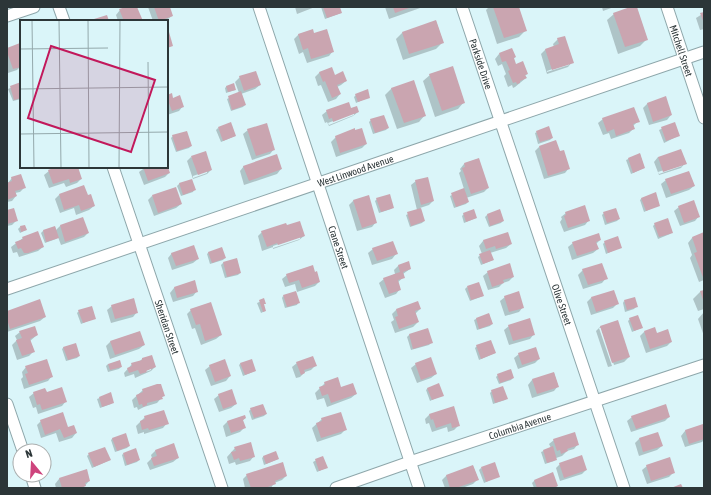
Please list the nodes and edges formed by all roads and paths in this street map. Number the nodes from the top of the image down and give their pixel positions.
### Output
1 (34, 7) edge
2 (59, 7) edge
3 (259, 7) edge
4 (462, 7) edge
5 (667, 7) edge
6 (7, 16) edge
7 (64, 20) edge
8 (704, 52) edge
9 (684, 59) junction
10 (704, 118) edge
11 (501, 121) junction
12 (113, 168) edge
13 (318, 183) junction
14 (140, 245) junction
15 (7, 289) edge
16 (704, 365) edge
17 (594, 401) junction
18 (7, 404) edge
19 (20, 443) edge
20 (410, 462) junction
21 (222, 488) edge
22 (336, 488) edge
23 (419, 488) edge
24 (624, 488) edge

1 - 6 street
2 - 7 street
3 - 13 street, Crane Street
4 - 11 street, Parkside Drive
5 - 9 street, Mitchell Street
8 - 9 street, West Linwood Avenue
9 - 10 street, Mitchell Street
9 - 11 street, West Linwood Avenue
11 - 13 street, West Linwood Avenue
11 - 17 street, Olive Street
12 - 14 street, Sheridan Street
13 - 14 street, West Linwood Avenue
13 - 20 street, Crane Street
14 - 15 street, West Linwood Avenue
14 - 21 street, Sheridan Street
16 - 17 street, Columbia Avenue
17 - 20 street, Columbia Avenue
17 - 24 street, Olive Street
18 - 19 street
20 - 22 street, Columbia Avenue
20 - 23 street, Crane Street

